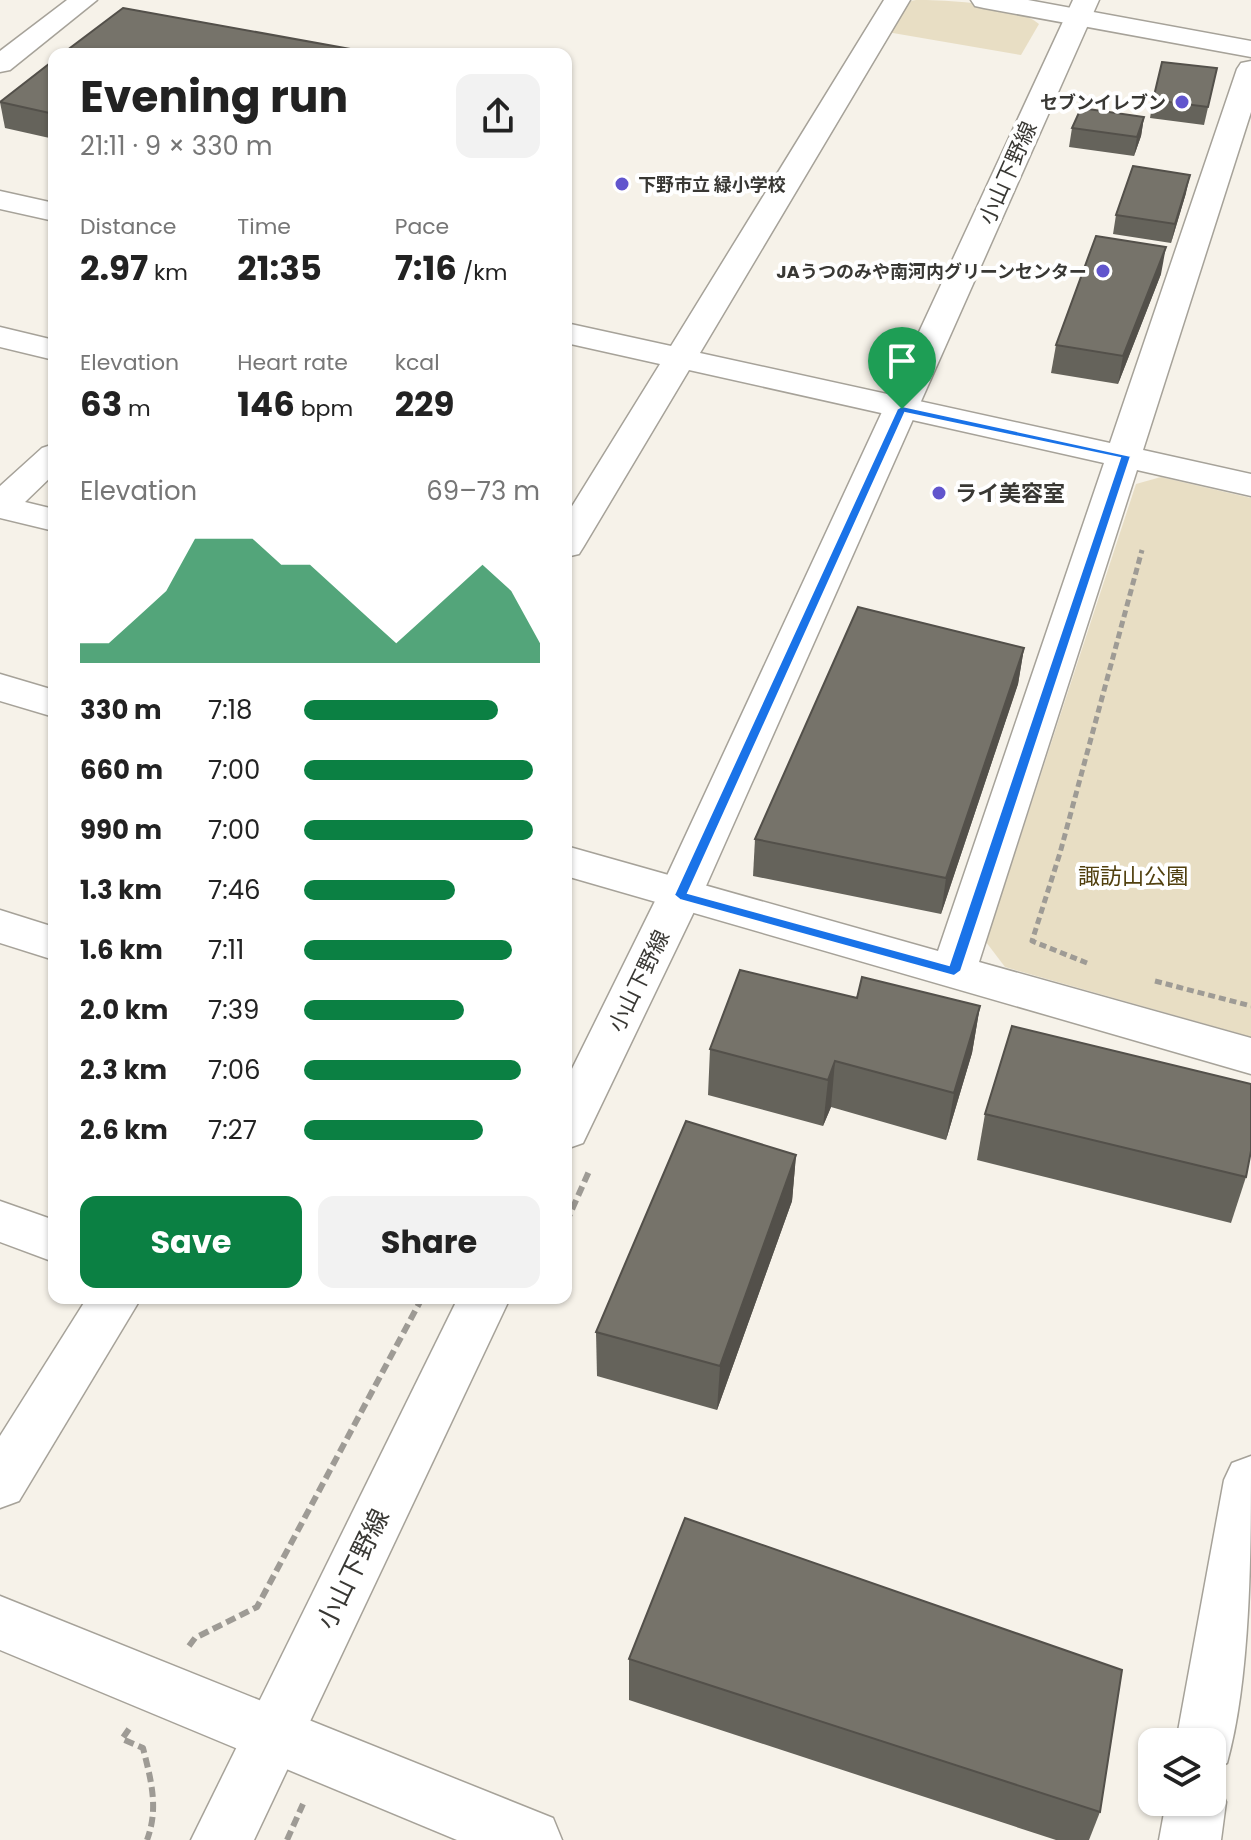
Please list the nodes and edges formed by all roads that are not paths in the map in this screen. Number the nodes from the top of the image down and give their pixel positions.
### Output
1 (84, 0) edge
2 (897, 0) edge
3 (984, 0) edge
4 (1082, 9) edge
5 (1251, 49) edge
6 (0, 64) edge
7 (1251, 69) edge
8 (0, 200) edge
9 (48, 211) edge
10 (572, 334) edge
11 (0, 337) edge
12 (48, 349) edge
13 (677, 359) junction
14 (902, 409) junction
15 (1126, 456) junction
16 (48, 461) edge
17 (572, 478) edge
18 (1251, 485) edge
19 (603, 486) junction
20 (0, 506) edge
21 (48, 518) edge
22 (572, 536) edge
23 (0, 687) edge
24 (48, 702) edge
25 (572, 863) edge
26 (680, 895) junction
27 (0, 926) edge
28 (48, 942) edge
29 (954, 971) junction
30 (1251, 1056) edge
31 (572, 1118) edge
32 (0, 1221) edge
33 (48, 1239) edge
34 (111, 1304) edge
35 (481, 1304) edge
36 (1251, 1480) edge
37 (0, 1484) edge
38 (0, 1623) edge
39 (1208, 1728) edge
40 (272, 1735) junction
41 (1194, 1816) edge
42 (222, 1840) edge
43 (531, 1840) edge
44 (1190, 1840) edge

1 - 6 street
2 - 13 street
3 - 4 street
4 - 5 street
4 - 14 street, 小山下野線
7 - 15 street
8 - 9 street
10 - 13 street
11 - 12 street
13 - 14 street
13 - 19 street
14 - 15 street
14 - 26 street, 小山下野線
15 - 18 street
15 - 29 street
16 - 20 street
17 - 19 street
19 - 22 street
20 - 21 street
23 - 24 street
25 - 26 street
26 - 29 street
26 - 31 street, 小山下野線
27 - 28 street
29 - 30 street
32 - 33 street
34 - 37 street
35 - 40 street, 小山下野線
36 - 39 street
38 - 40 street
40 - 42 street, 小山下野線
40 - 43 street
41 - 44 street

